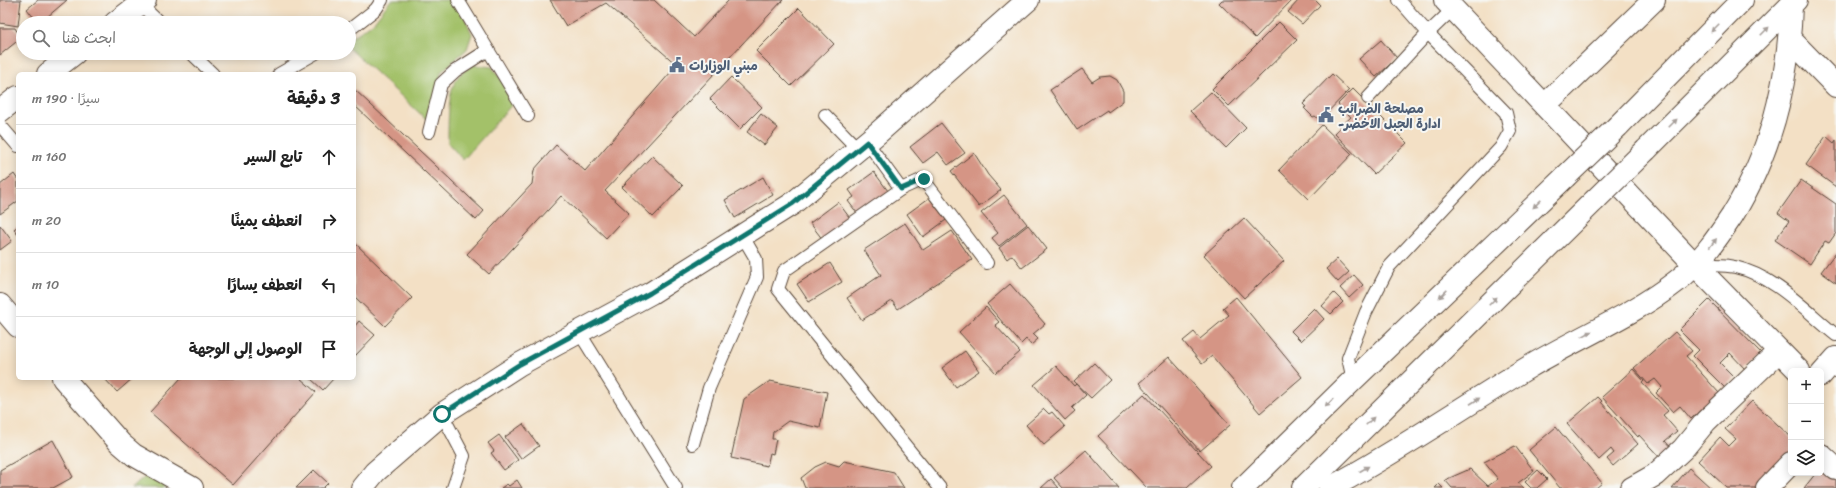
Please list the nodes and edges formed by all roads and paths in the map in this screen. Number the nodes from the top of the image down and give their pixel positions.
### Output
1 (382, 0) edge
2 (458, 0) edge
3 (1028, 0) edge
4 (1399, 0) edge
5 (1654, 0) edge
6 (1742, 0) edge
7 (142, 2) edge
8 (1793, 2) edge
9 (1449, 4) edge
10 (124, 16) edge
11 (154, 16) edge
12 (356, 25) edge
13 (1428, 33) junction
14 (1790, 39) junction
15 (488, 50) junction
16 (66, 60) edge
17 (198, 60) edge
18 (304, 60) edge
19 (51, 72) edge
20 (211, 72) edge
21 (283, 72) edge
22 (1836, 86) edge
23 (1368, 98) dead end
24 (1545, 105) junction
25 (825, 115) dead end
26 (528, 116) dead end
27 (0, 125) edge
28 (429, 132) dead end
29 (16, 144) edge
30 (862, 146) junction
31 (901, 189) junction
32 (742, 235) junction
33 (987, 263) dead end
34 (1696, 266) junction
35 (0, 305) edge
36 (16, 324) edge
37 (580, 332) junction
38 (1836, 336) edge
39 (1779, 351) junction
40 (1836, 358) edge
41 (1796, 368) edge
42 (1824, 372) edge
43 (65, 380) edge
44 (1353, 380) junction
45 (442, 414) junction
46 (693, 444) dead end
47 (1824, 459) edge
48 (1788, 466) edge
49 (1836, 469) edge
50 (192, 488) edge
51 (362, 488) edge
52 (453, 488) edge
53 (676, 488) edge
54 (940, 488) edge
55 (1243, 488) edge
56 (1303, 488) edge
57 (1330, 488) edge
58 (1632, 488) edge
59 (1767, 488) edge

1 - 12 lane
2 - 15 lane
3 - 30 main road
4 - 13 lane
5 - 24 main road
6 -> 44 main road, bridge
7 - 10 main road
7 - 11 lane
8 - 14 main road
56 -> 8 main road, bridge
9 - 13 lane
9 - 24 main road
13 - 23 lane
13 - 44 lane
14 - 22 main road
34 -> 14 main road
15 - 26 lane
15 - 28 lane
16 - 19 main road
17 - 20 lane
18 - 21 lane
24 - 34 main road
25 - 30 lane
27 - 29 lane
30 - 31 lane
30 - 32 main road
31 - 33 lane
31 - 54 lane
32 - 37 main road
32 - 46 lane
34 - 38 lane
34 - 39 main road
57 -> 34 main road
35 - 36 main road
37 - 45 main road
37 - 53 lane
39 - 41 main road
39 - 58 main road
40 - 42 main road
43 - 50 main road
44 -> 55 main road
45 - 51 main road
45 - 52 lane
47 - 49 main road
48 - 59 main road

